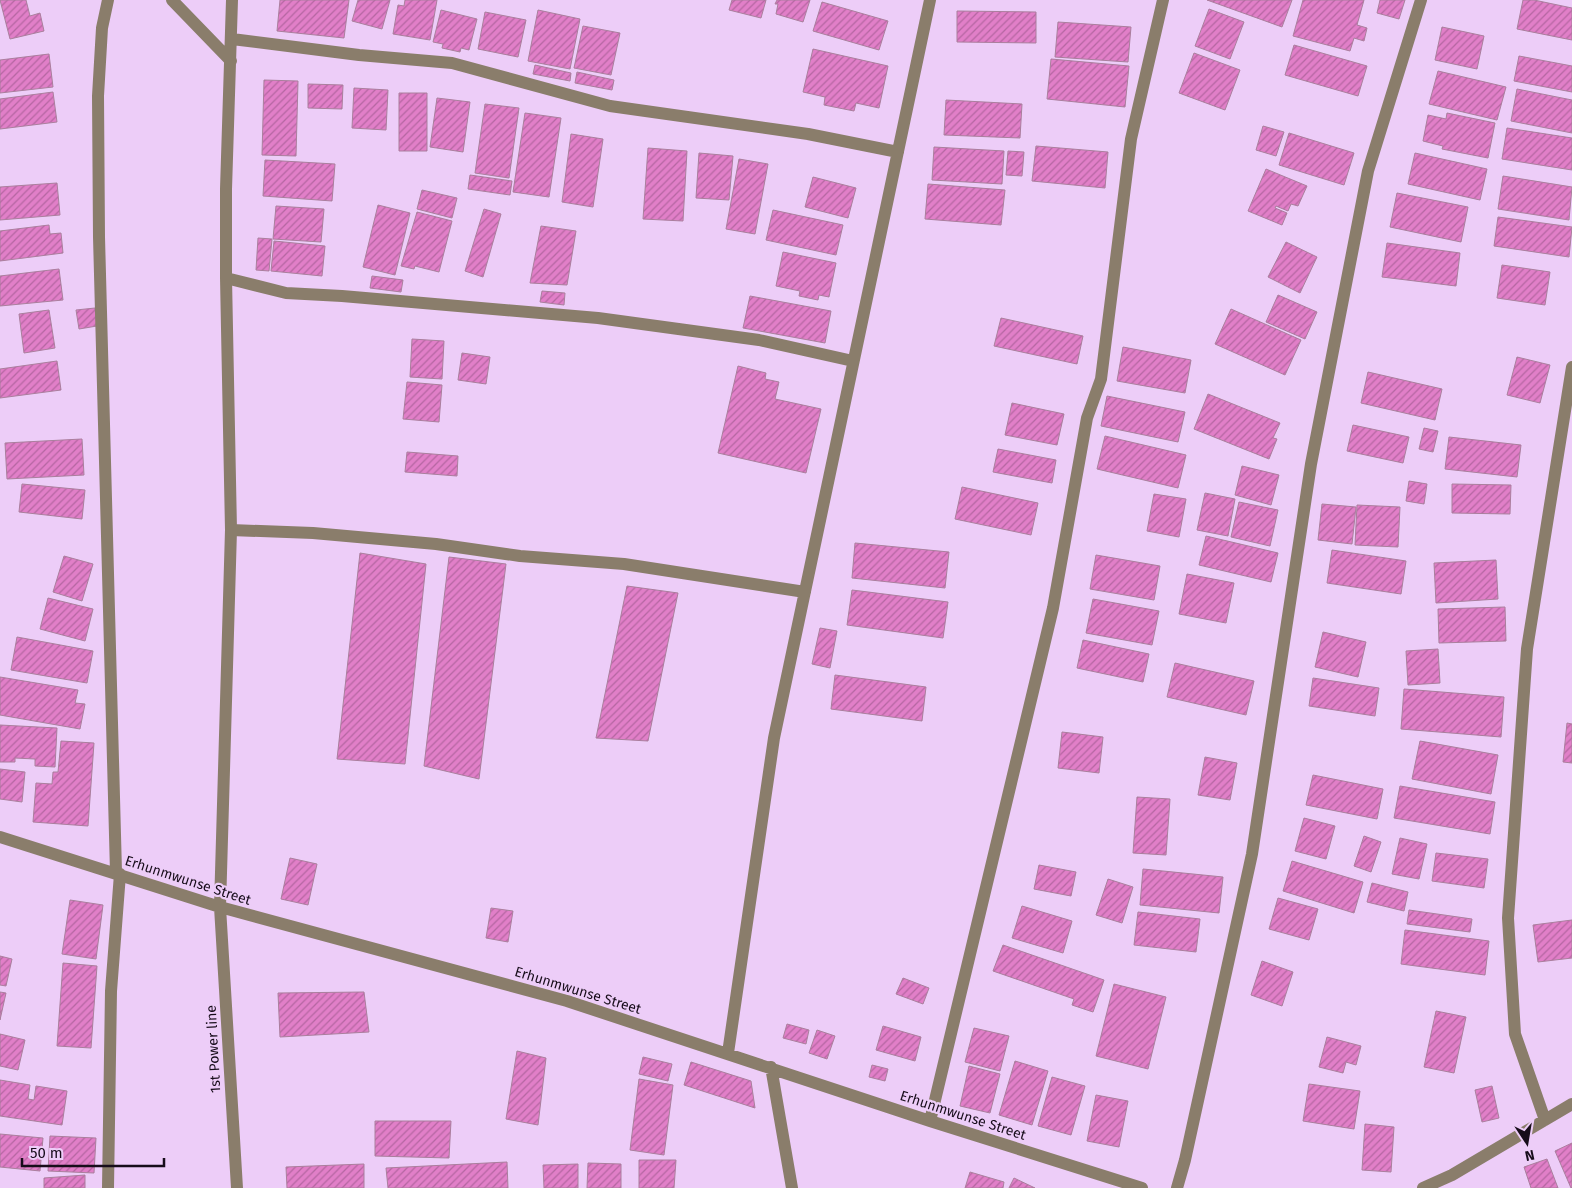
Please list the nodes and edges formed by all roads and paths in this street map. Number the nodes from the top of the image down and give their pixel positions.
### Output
1 (108, 0) edge
2 (172, 0) edge
3 (232, 0) edge
4 (930, 0) edge
5 (1163, 0) edge
6 (1421, 0) edge
7 (232, 39) junction
8 (231, 61) junction
9 (898, 152) junction
10 (226, 278) junction
11 (853, 361) junction
12 (1572, 368) edge
13 (231, 530) junction
14 (805, 592) junction
15 (0, 837) edge
16 (118, 873) junction
17 (220, 907) junction
18 (728, 1053) junction
19 (771, 1067) junction
20 (1572, 1104) edge
21 (1545, 1120) junction
22 (930, 1121) junction
23 (108, 1188) edge
24 (236, 1188) edge
25 (792, 1188) edge
26 (1142, 1188) edge
27 (1177, 1188) edge
28 (1423, 1188) edge

1 - 16 street
2 - 8 street
3 - 7 street, 1st Power line
4 - 9 street
5 - 22 street
6 - 27 street
7 - 8 street, 1st Power line
7 - 9 street
8 - 10 street, 1st Power line
9 - 11 street
10 - 11 street
10 - 13 street, 1st Power line
11 - 14 street
12 - 21 street
13 - 14 street
13 - 17 street, 1st Power line
14 - 18 street
15 - 16 street, Erhunmwunse Street
16 - 17 street, Erhunmwunse Street
16 - 23 street
17 - 18 street, Erhunmwunse Street
17 - 24 street, 1st Power line
18 - 19 street, Erhunmwunse Street
19 - 22 street, Erhunmwunse Street
19 - 25 street
20 - 21 street
21 - 28 street
22 - 26 street, Erhunmwunse Street

